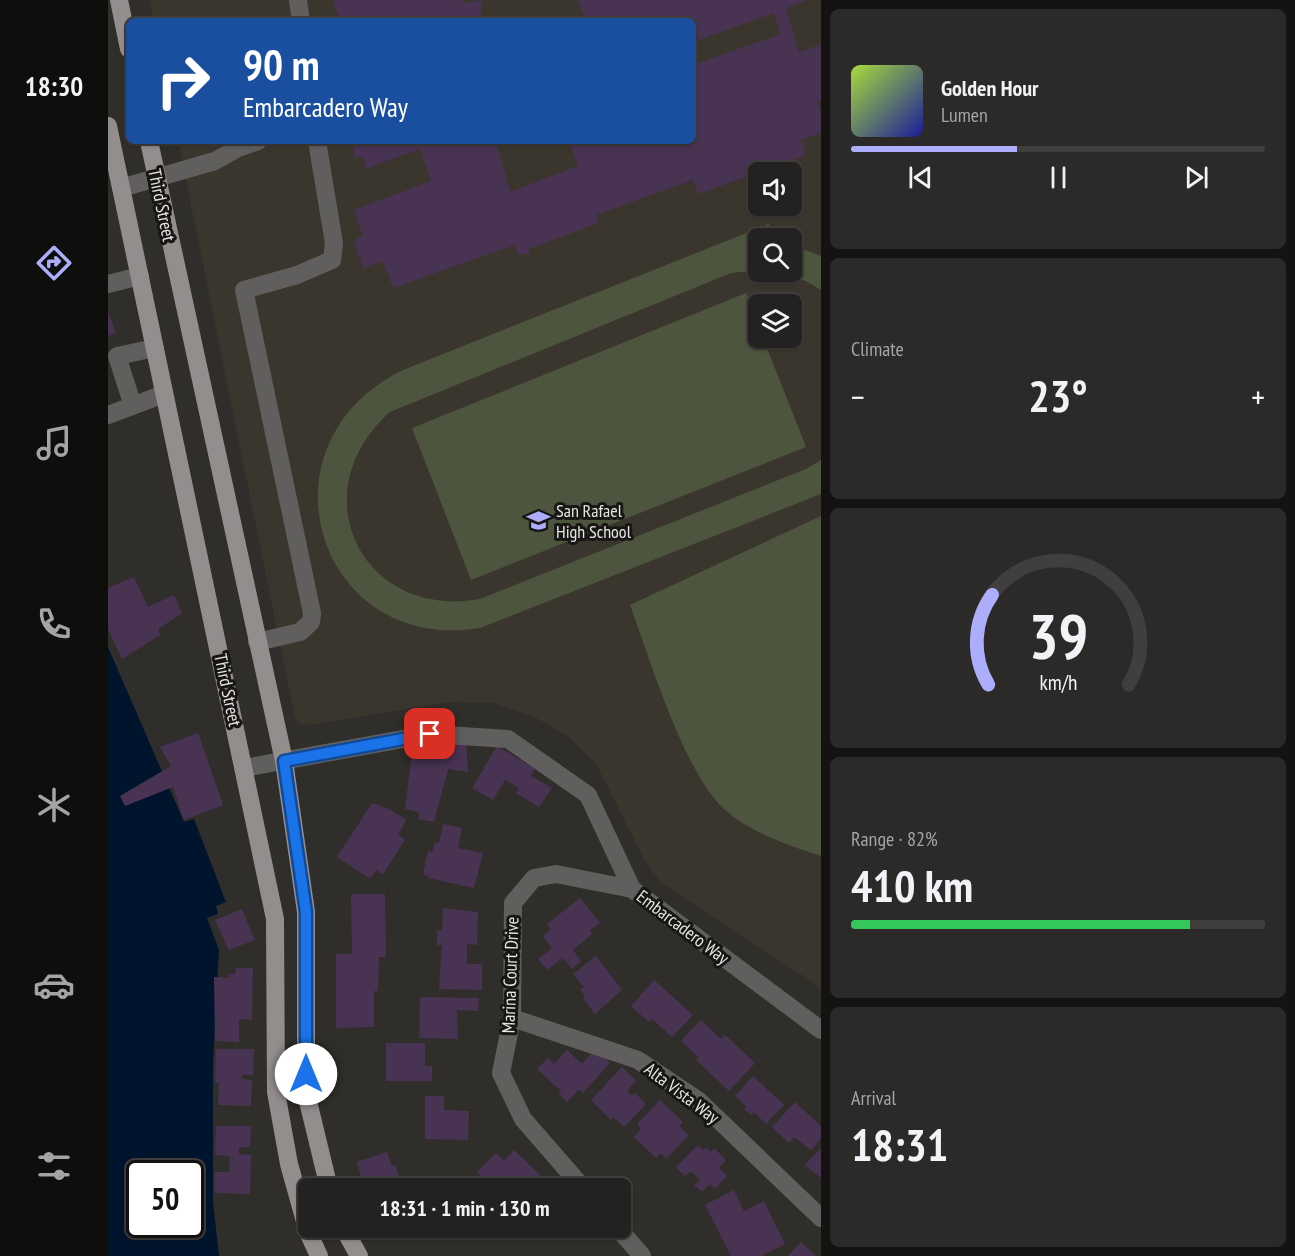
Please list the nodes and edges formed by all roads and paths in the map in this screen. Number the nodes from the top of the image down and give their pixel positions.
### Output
1 (119, 0) edge
2 (297, 0) edge
3 (300, 18) edge
4 (126, 34) edge
5 (108, 126) edge
6 (150, 144) edge
7 (249, 144) edge
8 (318, 144) edge
9 (156, 177) junction
10 (121, 188) junction
11 (140, 276) junction
12 (108, 284) edge
13 (155, 348) junction
14 (165, 394) junction
15 (133, 406) junction
16 (108, 415) edge
17 (257, 642) junction
18 (284, 761) junction
19 (244, 768) junction
20 (632, 889) junction
21 (512, 1018) junction
22 (821, 1030) edge
23 (327, 1178) edge
24 (574, 1178) edge
25 (821, 1218) edge
26 (349, 1238) edge
27 (626, 1238) edge
28 (319, 1256) edge
29 (359, 1256) edge
30 (642, 1256) edge

1 - 4 main road
2 - 3 street
5 - 10 main road, Third Street
6 - 9 main road, Third Street
7 - 9 street
8 - 17 street
9 - 10 street
9 - 17 main road, Third Street
10 - 11 main road, Third Street
11 - 12 street
11 - 13 main road, Third Street
13 - 14 main road, Third Street
13 - 15 street
14 - 15 street
14 - 19 main road, Third Street
15 - 16 street
17 - 18 main road, Third Street
18 - 19 street, Embarcadero Way
18 - 20 street, Embarcadero Way
18 - 23 main road, Third Street
19 - 28 main road, Third Street
20 - 21 street, Marina Court Drive
20 - 22 street, Embarcadero Way
21 - 24 street, Marina Court Drive
21 - 25 street, Alta Vista Way
26 - 29 main road
27 - 30 street

